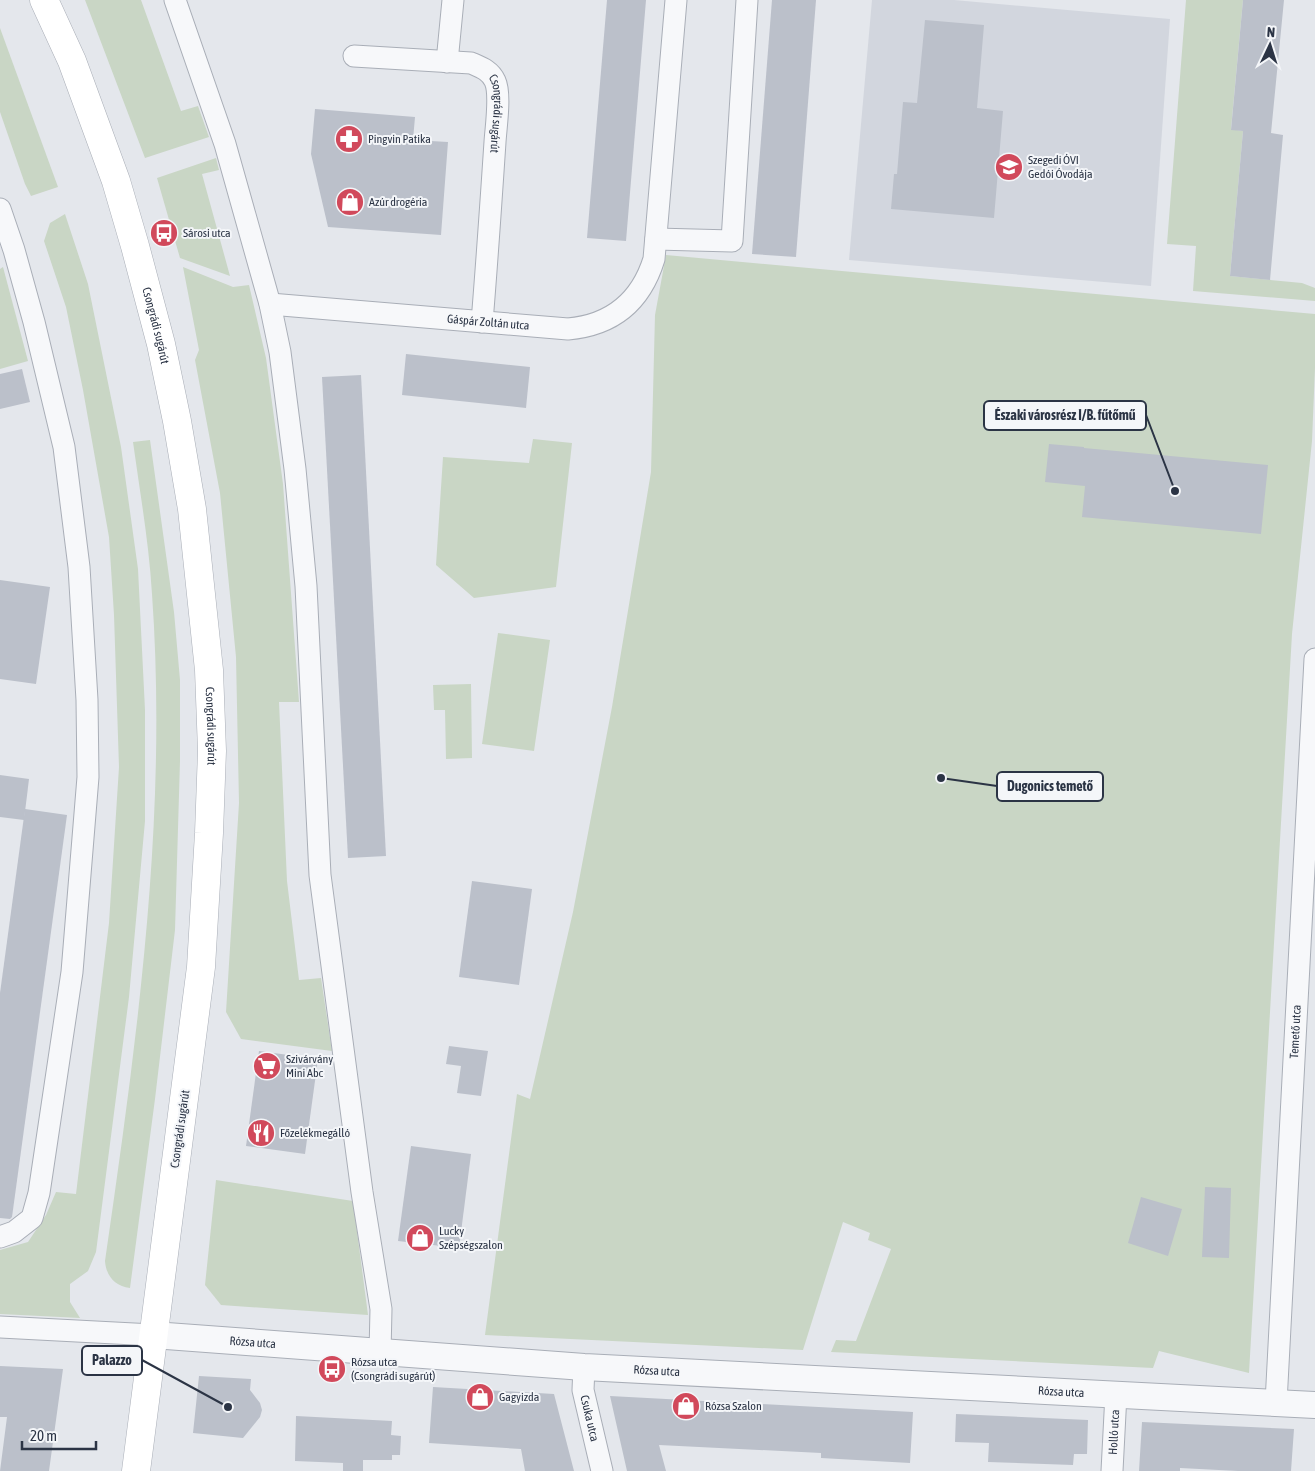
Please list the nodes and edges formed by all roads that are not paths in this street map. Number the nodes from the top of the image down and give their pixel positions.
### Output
1 (44, 0) edge
2 (175, 0) edge
3 (453, 0) edge
4 (676, 0) edge
5 (747, 0) edge
6 (354, 56) dead end
7 (447, 62) junction
8 (0, 209) edge
9 (656, 239) junction
10 (270, 304) junction
11 (482, 322) junction
12 (1315, 660) edge
13 (1309, 879) edge
14 (0, 1237) edge
15 (0, 1328) edge
16 (153, 1335) junction
17 (380, 1353) junction
18 (584, 1367) junction
19 (1116, 1394) junction
20 (1276, 1403) junction
21 (1315, 1405) edge
22 (136, 1471) edge
23 (602, 1471) edge
24 (1112, 1471) edge

1 - 16 main road, Csongrádi sugárút
2 - 10 street
3 - 7 street
4 - 9 street, Gáspár Zoltán utca
5 - 9 street
6 - 7 street, Csongrádi sugárút
7 - 11 street, Csongrádi sugárút
8 - 14 street
9 - 11 street, Gáspár Zoltán utca
10 - 11 street, Gáspár Zoltán utca
10 - 17 street
12 - 13 street, Temető utca
13 - 20 street, Temető utca
15 - 16 street, Rózsa utca
16 - 17 street, Rózsa utca
16 - 22 main road, Csongrádi sugárút
17 - 18 street, Rózsa utca
18 - 19 street, Rózsa utca
18 - 23 street, Csuka utca
19 - 20 street, Rózsa utca
19 - 24 street, Holló utca
20 - 21 street, Rózsa utca

